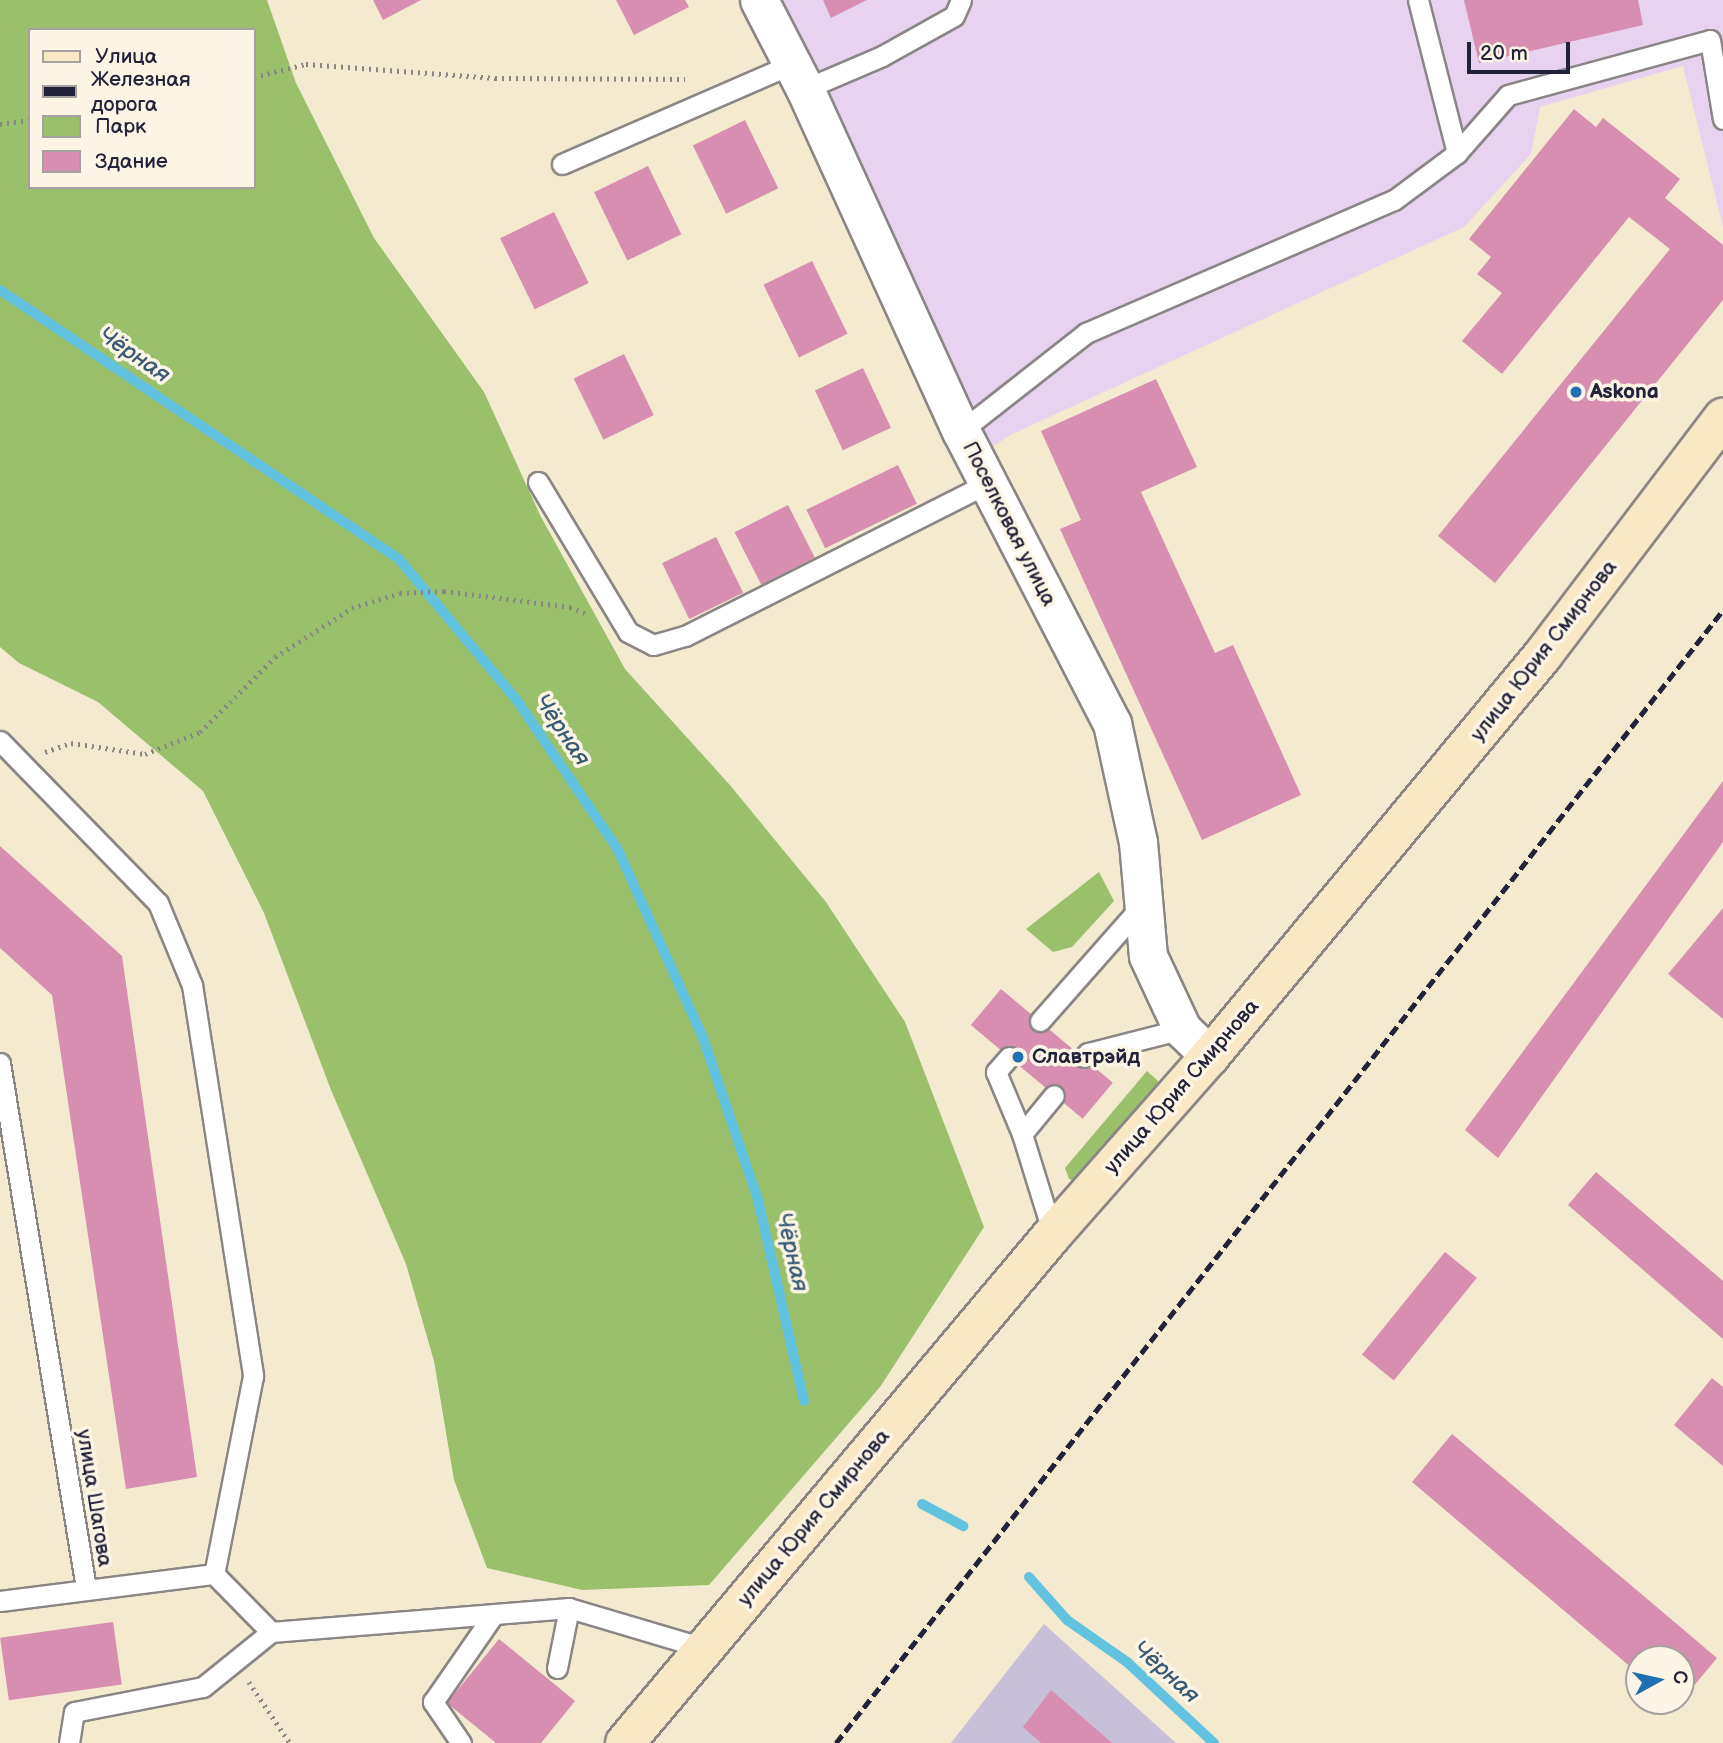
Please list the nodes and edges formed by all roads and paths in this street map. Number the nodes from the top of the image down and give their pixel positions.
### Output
1 (760, 0) edge
2 (961, 0) edge
3 (1418, 0) edge
4 (256, 76) edge
5 (798, 77) junction
6 (729, 91) junction
7 (1721, 106) edge
8 (28, 120) edge
9 (0, 124) edge
10 (1457, 153) junction
11 (562, 164) dead end
12 (1723, 418) edge
13 (961, 431) junction
14 (538, 482) dead end
15 (988, 483) junction
16 (628, 632) junction
17 (0, 741) edge
18 (22, 760) junction
19 (1143, 904) junction
20 (1040, 1021) dead end
21 (1182, 1029) junction
22 (1210, 1056) junction
23 (1009, 1057) dead end
24 (1084, 1058) dead end
25 (0, 1063) edge
26 (1054, 1095) dead end
27 (1022, 1134) junction
28 (7, 1158) edge
29 (1054, 1234) junction
30 (214, 1574) junction
31 (86, 1588) junction
32 (0, 1601) edge
33 (569, 1608) junction
34 (494, 1614) junction
35 (271, 1632) junction
36 (704, 1648) junction
37 (235, 1661) junction
38 (556, 1668) dead end
39 (68, 1740) edge
40 (290, 1743) edge
41 (461, 1743) edge
42 (625, 1743) edge

1 - 5 street, Поселковая улица
2 - 5 lane
3 - 10 lane
4 - 6 path
5 - 6 lane
5 - 13 street, Поселковая улица
6 - 11 lane
7 - 10 lane
8 - 9 path
10 - 13 lane
12 - 22 main road, улица Юрия Смирнова
13 - 15 street, Поселковая улица
14 - 16 lane
15 - 16 lane
15 - 19 street, Поселковая улица
16 - 18 path
17 - 18 lane
18 - 30 lane
19 - 20 lane
19 - 21 street, Поселковая улица
21 - 22 street, Поселковая улица
21 - 24 lane
22 - 29 main road, улица Юрия Смирнова
23 - 27 lane
25 - 28 lane, улица Шагова
26 - 27 lane
27 - 29 lane
28 - 31 lane, улица Шагова
29 - 36 main road, улица Юрия Смирнова
30 - 31 lane, улица Шагова
30 - 35 lane
31 - 32 lane
33 - 34 lane
33 - 36 lane
33 - 38 lane
34 - 35 lane
34 - 41 lane
35 - 37 lane
36 - 42 main road, улица Юрия Смирнова
37 - 39 lane
37 - 40 path

